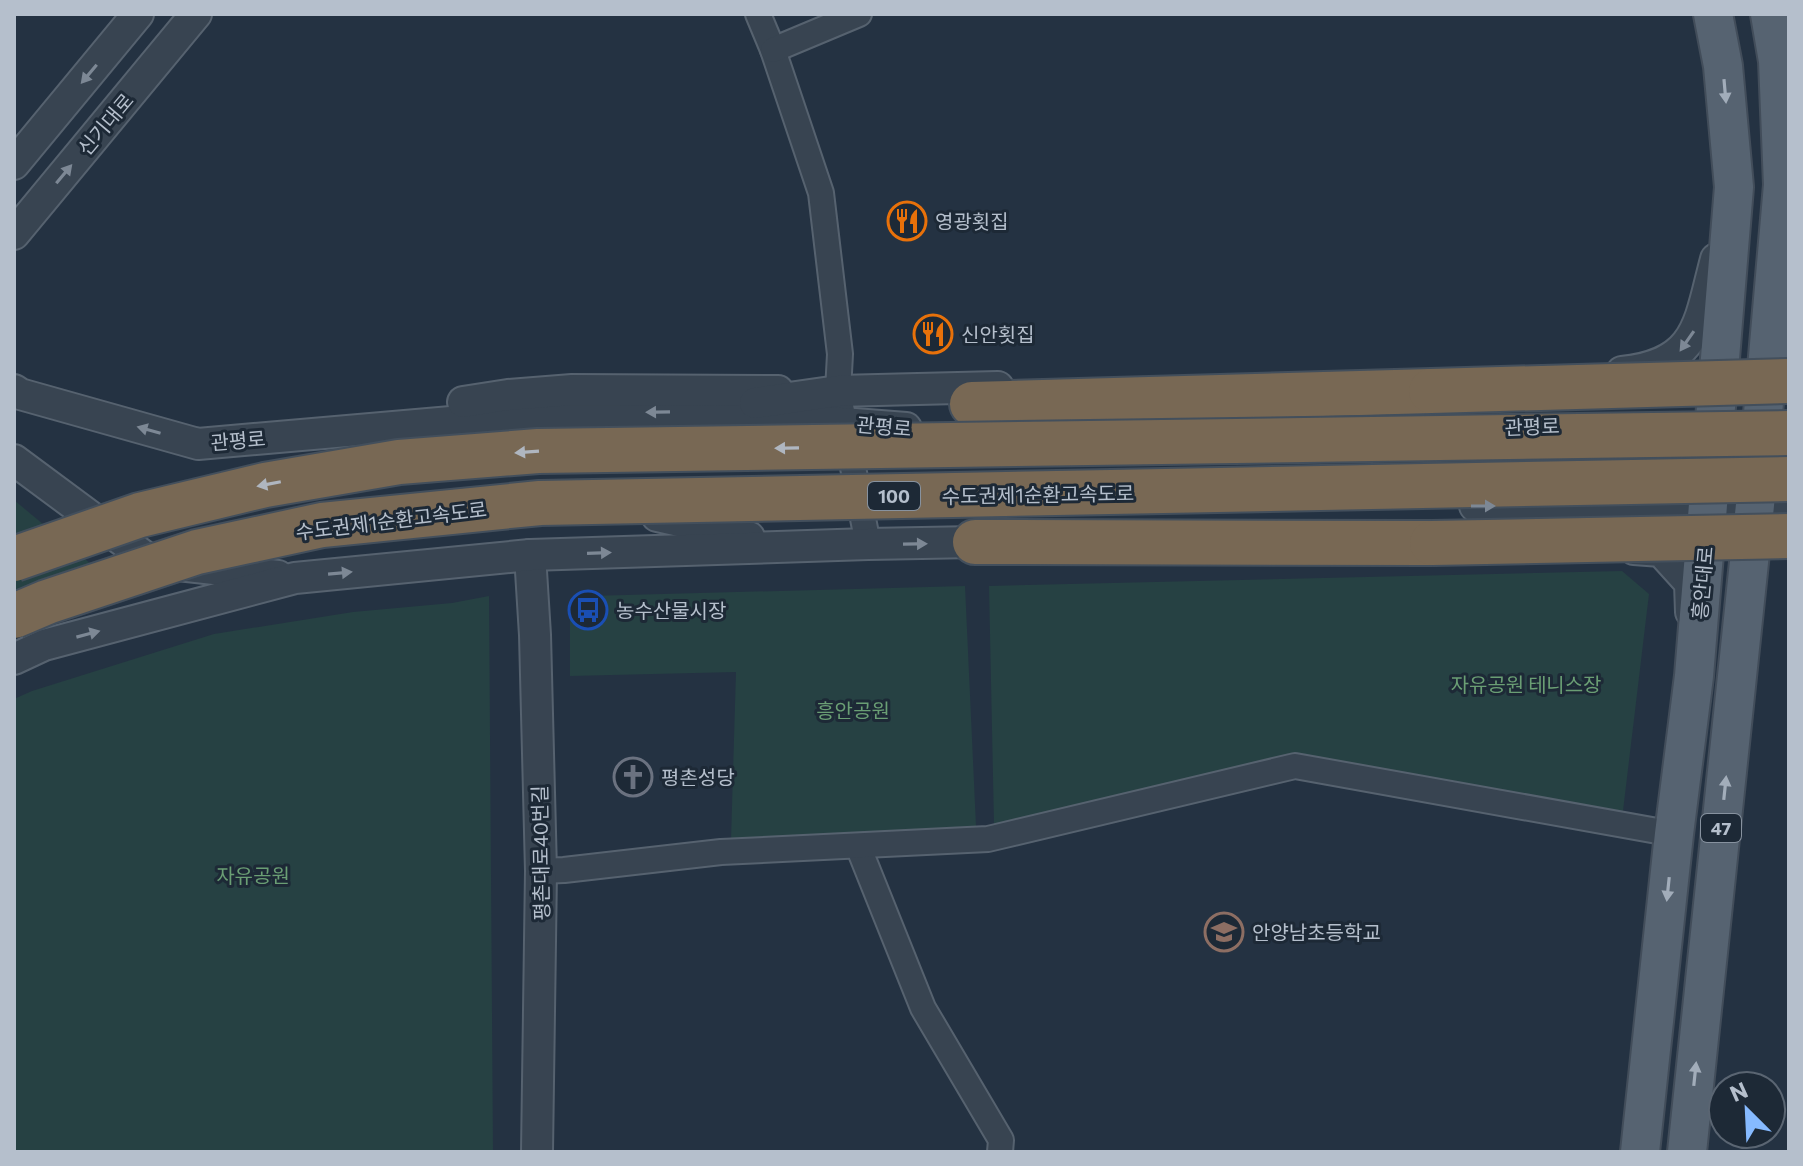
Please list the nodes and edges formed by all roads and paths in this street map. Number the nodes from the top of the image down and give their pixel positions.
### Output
1 (138, 14) edge
2 (196, 14) edge
3 (758, 14) edge
4 (859, 14) edge
5 (1713, 14) edge
6 (1770, 14) edge
7 (773, 50) junction
8 (1784, 61) edge
9 (14, 164) edge
10 (1734, 187) junction
11 (14, 234) edge
12 (1782, 285) edge
13 (1789, 381) edge
14 (14, 390) edge
15 (838, 391) junction
16 (972, 404) joint
17 (699, 412) junction
18 (1715, 421) junction
19 (845, 423) junction
20 (1781, 424) edge
21 (198, 444) junction
22 (14, 460) edge
23 (1778, 496) edge
24 (1708, 505) junction
25 (863, 511) junction
26 (657, 516) junction
27 (1789, 536) edge
28 (975, 542) junction
29 (868, 544) junction
30 (792, 547) junction
31 (530, 555) junction
32 (14, 559) edge
33 (153, 563) junction
34 (295, 578) junction
35 (14, 616) edge
36 (14, 626) edge
37 (14, 659) edge
38 (1694, 676) junction
39 (1674, 834) junction
40 (858, 846) junction
41 (541, 871) junction
42 (537, 1152) edge
43 (1000, 1152) edge
44 (1640, 1152) edge
45 (1687, 1152) edge

1 -> 9 street
11 -> 2 street, 신기대로
3 - 7 street
4 - 7 street
5 -> 10 main road, 흥안대로 / 47
6 - 8 main road, 47
7 - 15 street
8 - 12 main road, 47
10 -> 15 street
10 - 18 main road, 흥안대로 / 47
12 - 20 main road, 47
13 - 16 highway, bridge
21 -> 14 street, 관평로
15 - 16 street
15 - 17 street
15 - 19 street
15 - 21 street
17 - 19 street, 관평로
17 -> 21 street, 관평로
18 - 19 street, 관평로
18 - 20 street, 관평로
18 - 24 main road, 흥안대로 / 47
19 - 25 street
20 - 23 main road, 47
20 -> 32 highway, bridge
22 - 33 street
23 - 24 street
23 - 35 highway, 수도권제1순환고속도로 / 100, bridge
45 -> 23 main road, 47
25 -> 24 street
24 - 38 main road, 흥안대로 / 47
25 - 26 street
25 - 29 street
26 - 30 street
26 - 33 street
27 - 28 highway, bridge
29 -> 28 street
28 - 38 street
29 - 30 street
31 -> 30 street
34 -> 31 street
31 - 41 street, 평촌대로40번길
33 - 34 street
33 - 36 street
37 -> 34 street
38 - 39 main road, 흥안대로 / 47
39 - 40 street
39 -> 44 main road, 흥안대로 / 47
40 - 41 street
40 - 43 street
41 - 42 street, 평촌대로40번길

